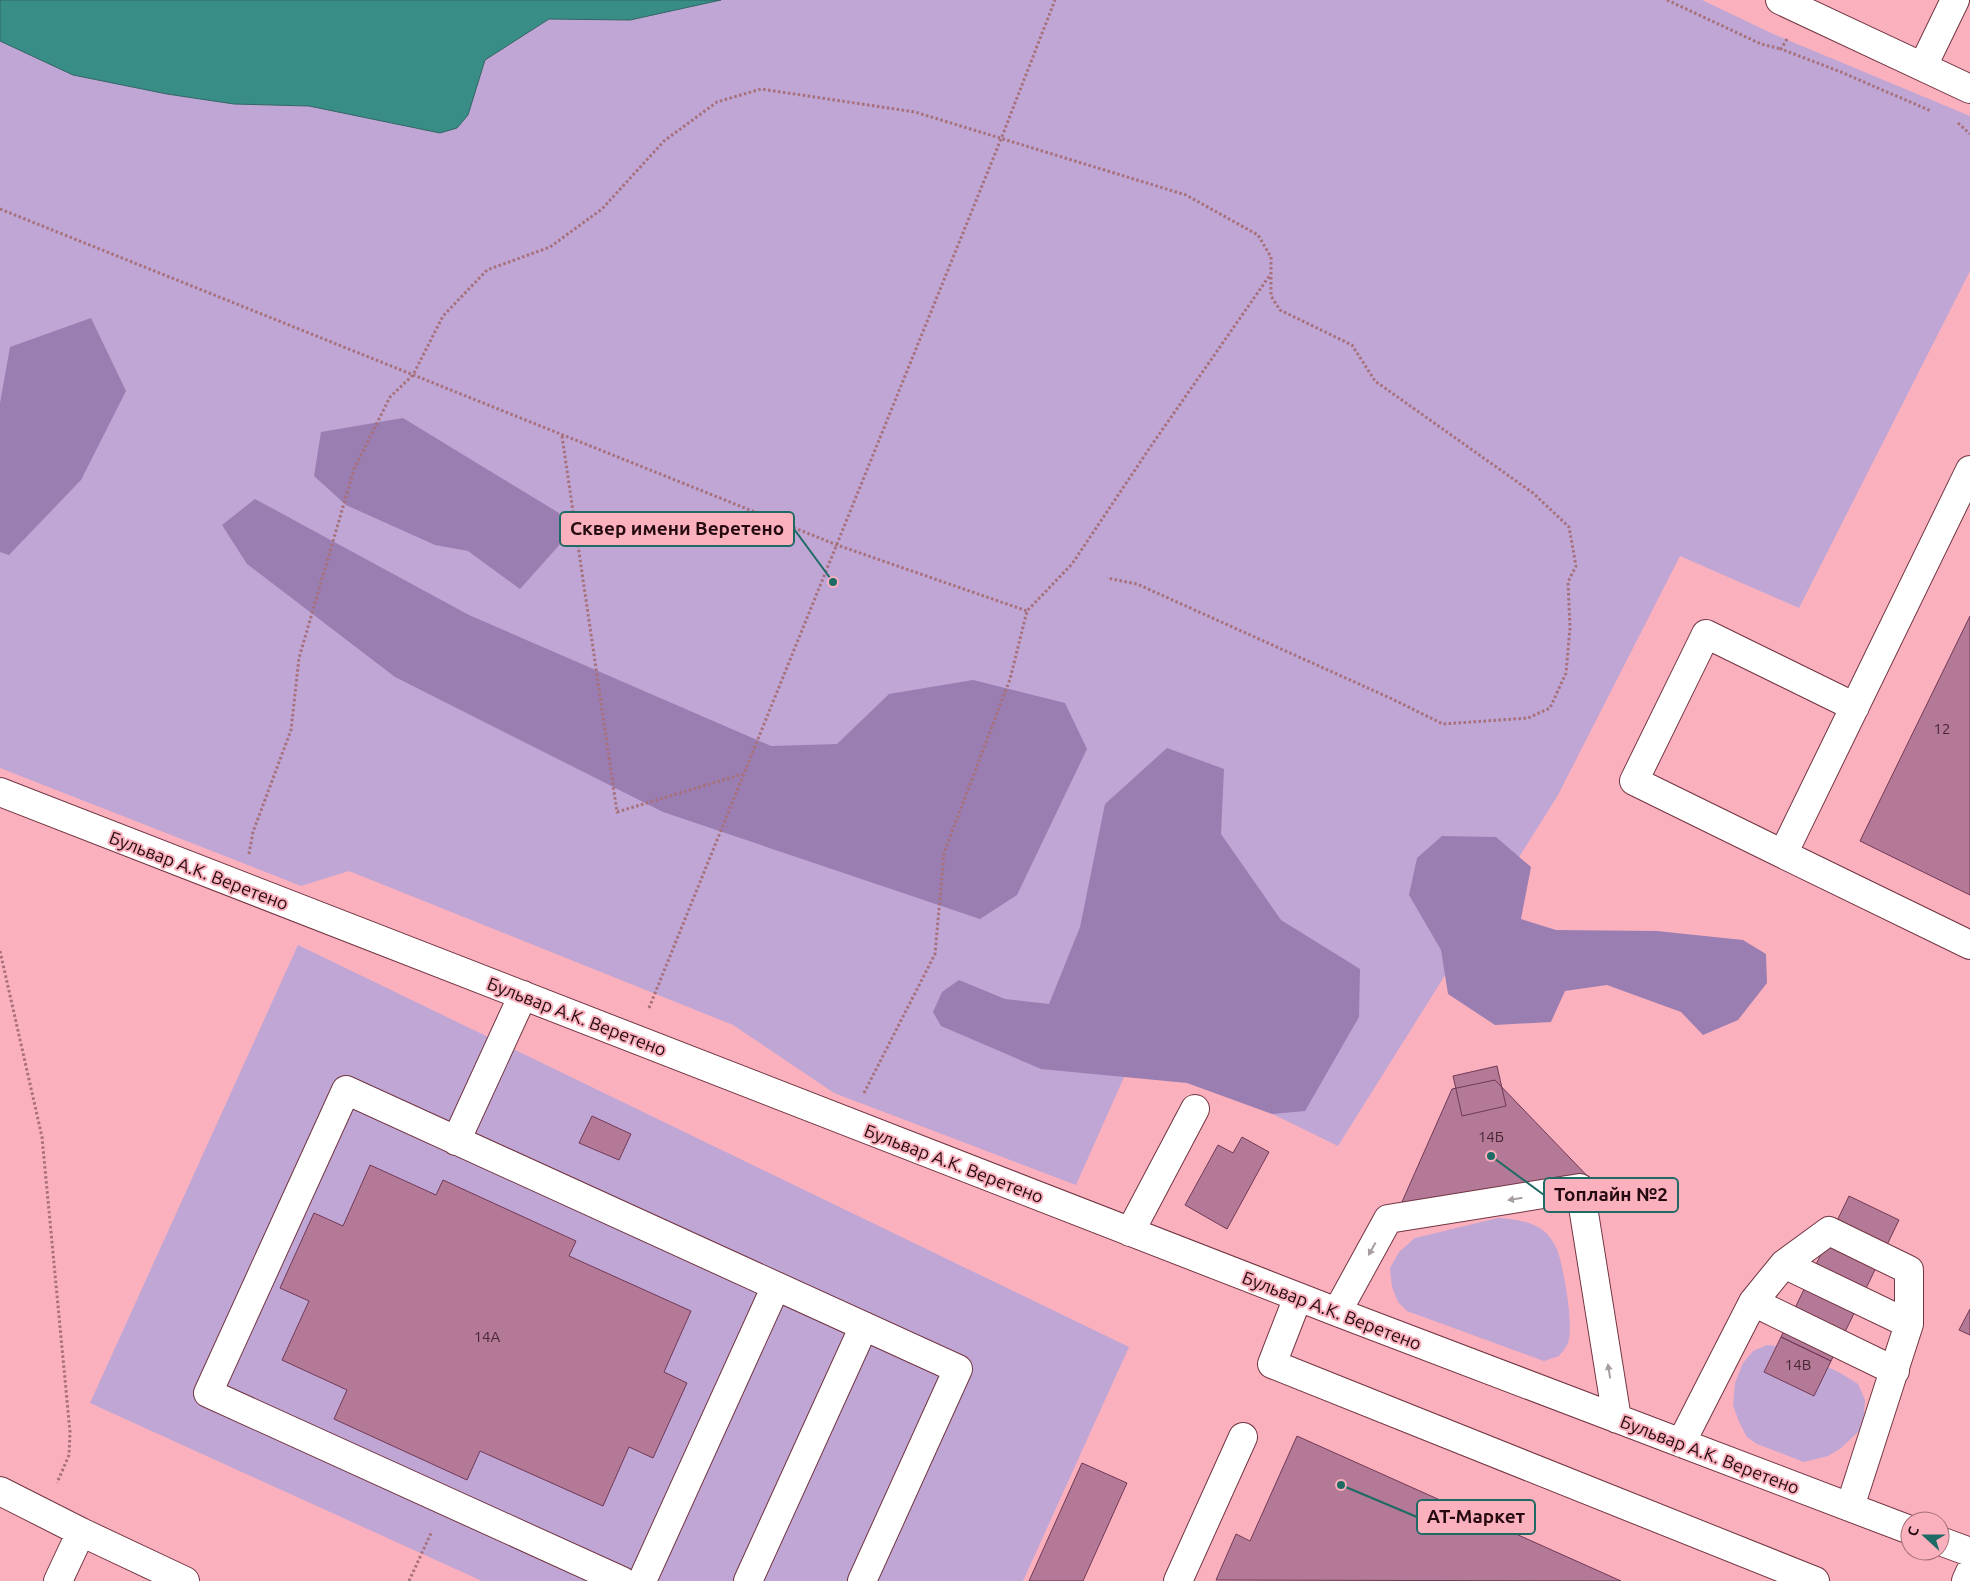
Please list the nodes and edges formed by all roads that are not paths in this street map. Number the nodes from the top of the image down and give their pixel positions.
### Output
1 (1780, 0) edge
2 (1955, 0) edge
3 (1923, 66) junction
4 (1970, 89) edge
5 (1970, 470) edge
6 (1855, 707) junction
7 (0, 792) edge
8 (1783, 854) junction
9 (1970, 945) edge
10 (523, 995) junction
11 (1194, 1109) dead end
12 (456, 1141) junction
13 (1130, 1232) junction
14 (1784, 1264) junction
15 (776, 1286) junction
16 (1298, 1297) junction
17 (1752, 1302) junction
18 (1337, 1312) junction
19 (1908, 1324) junction
20 (864, 1326) junction
21 (1895, 1371) junction
22 (1617, 1419) junction
23 (1243, 1437) dead end
24 (1681, 1443) junction
25 (0, 1492) edge
26 (1850, 1507) junction
27 (1900, 1526) edge
28 (80, 1532) junction
29 (1950, 1545) edge
30 (1970, 1552) edge
31 (1970, 1572) edge
32 (58, 1581) edge
33 (185, 1581) edge
34 (622, 1581) edge
35 (642, 1581) edge
36 (748, 1581) edge
37 (862, 1581) edge
38 (1178, 1581) edge
39 (1815, 1581) edge
40 (1966, 1581) edge

1 - 3 street
2 - 3 street
3 - 4 street
5 - 6 street
6 - 8 street
6 - 8 street
7 - 10 street, Бульвар А.К. Веретено
8 - 9 street
10 - 12 street
10 - 13 street, Бульвар А.К. Веретено
11 - 13 street
12 - 15 street
12 - 34 street
13 - 16 street, Бульвар А.К. Веретено
14 - 17 street
14 - 19 street
14 - 19 street
15 - 20 street
15 - 35 street
16 - 18 street, Бульвар А.К. Веретено
16 - 39 street
17 - 21 street
17 - 24 street
18 - 22 street, Бульвар А.К. Веретено
22 -> 18 street
19 - 21 street
20 - 36 street
20 - 37 street
21 - 26 street
22 - 24 street, Бульвар А.К. Веретено
23 - 38 street
24 - 26 street, Бульвар А.К. Веретено
25 - 28 street
26 - 27 street, Бульвар А.К. Веретено
28 - 32 street
28 - 33 street
29 - 30 street
31 - 40 street

